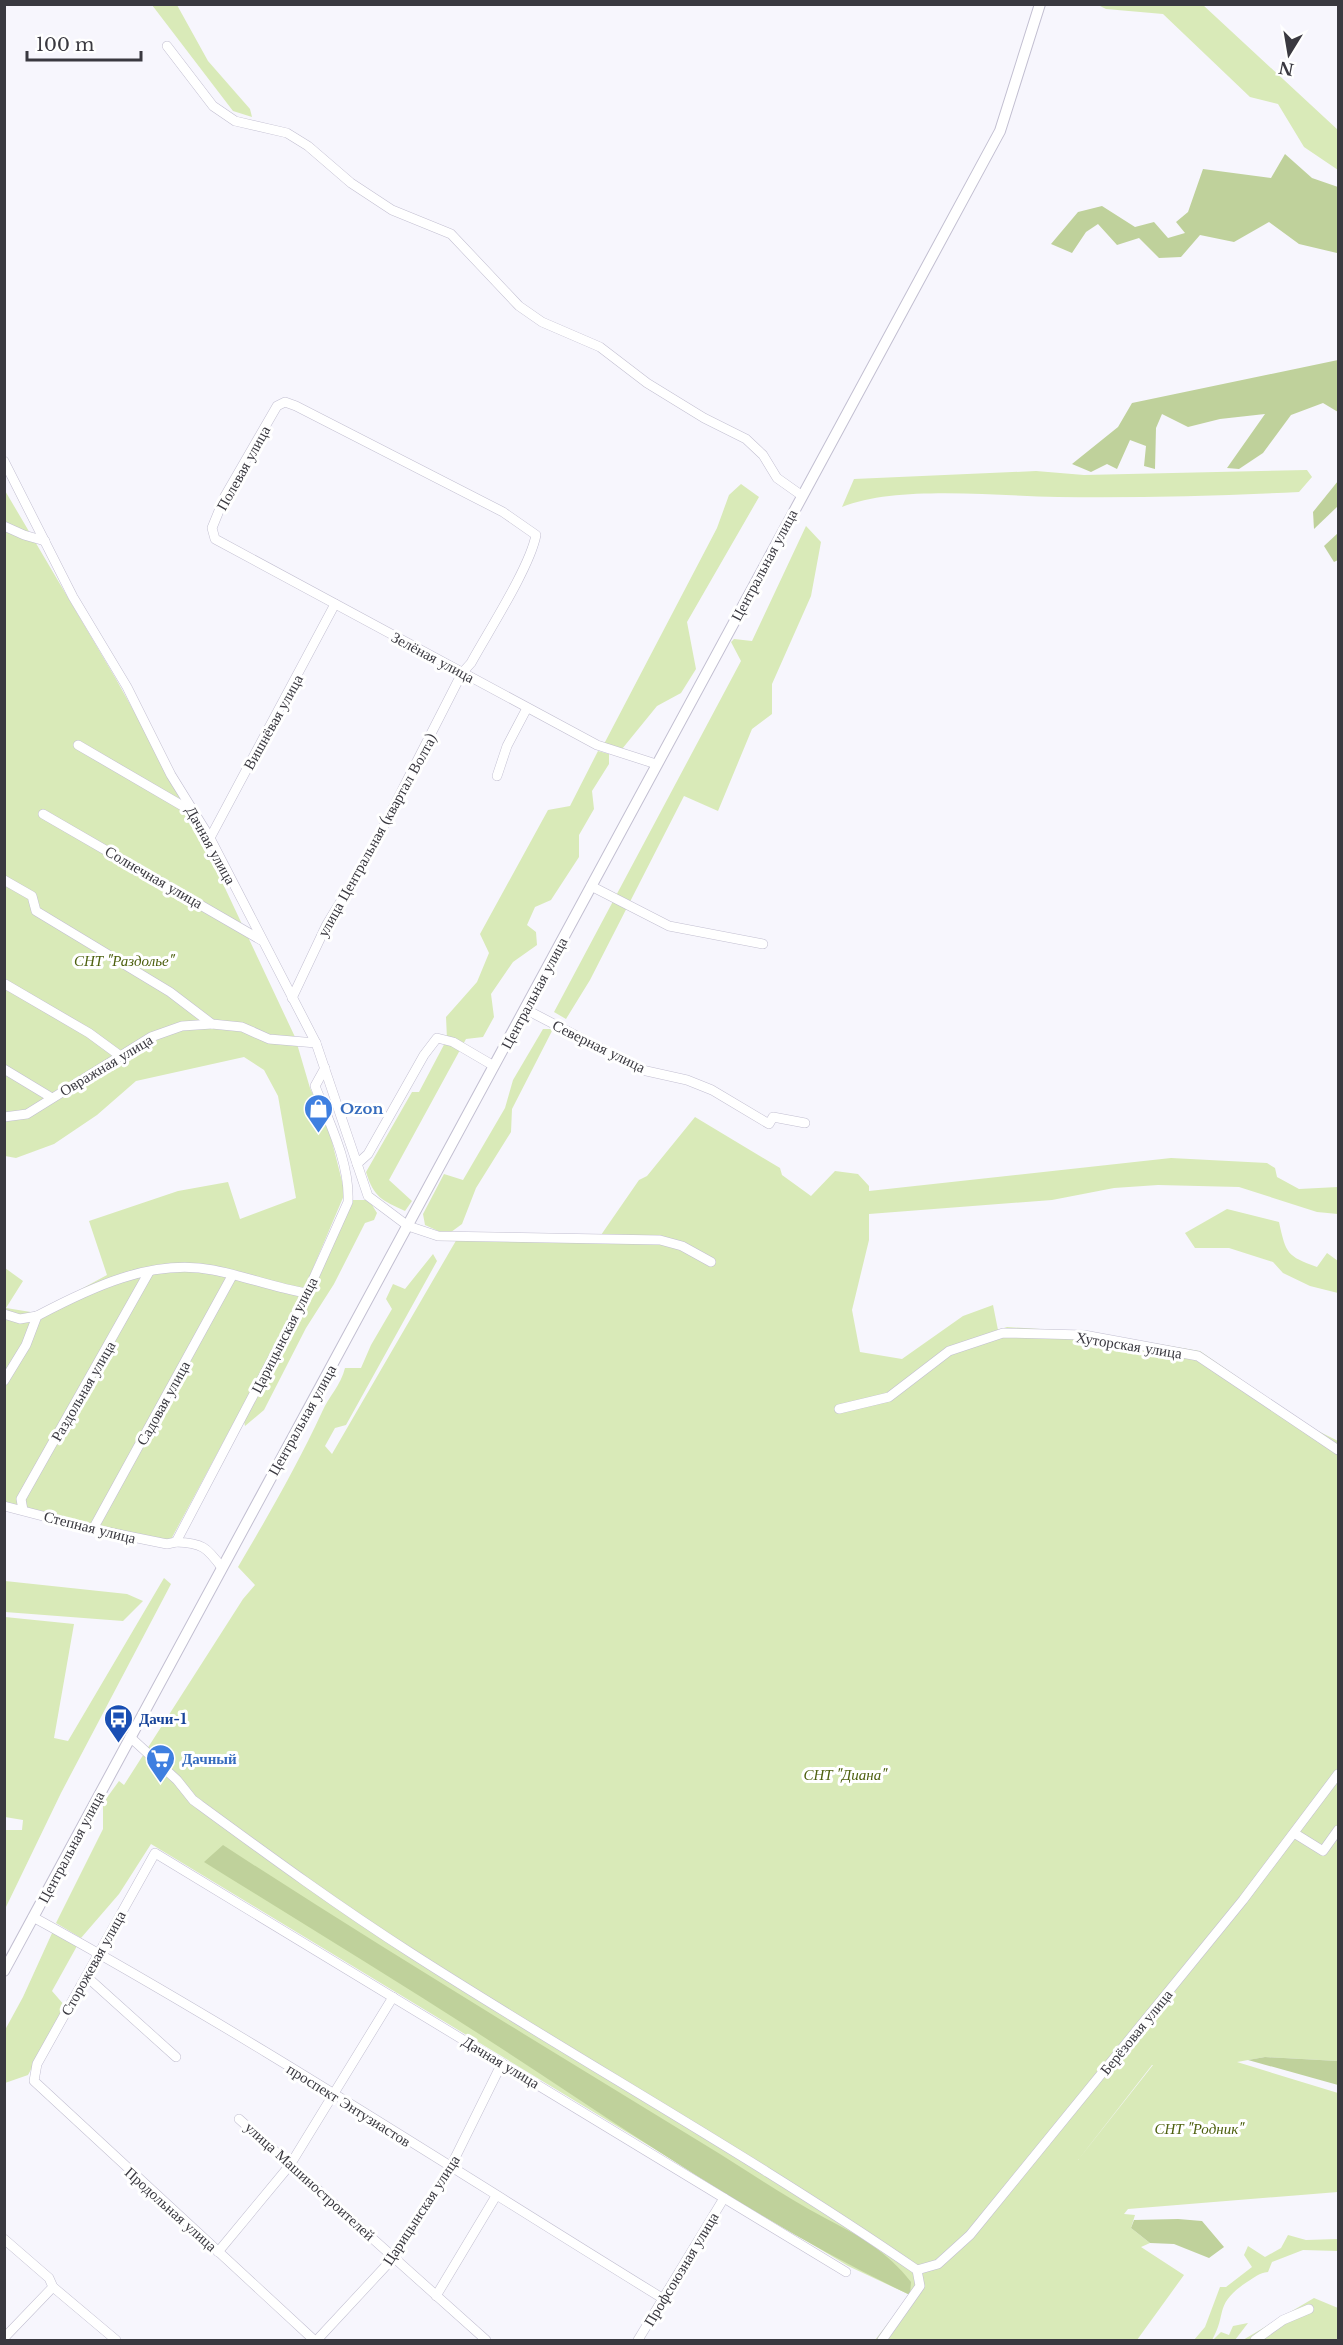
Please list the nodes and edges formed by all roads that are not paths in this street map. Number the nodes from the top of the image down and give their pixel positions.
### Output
1 (1040, 4) edge
2 (167, 46) dead end
3 (285, 402) joint
4 (4, 461) edge
5 (801, 495) junction
6 (4, 526) edge
7 (215, 539) joint
8 (45, 541) junction
9 (335, 604) junction
10 (462, 673) junction
11 (527, 708) junction
12 (78, 745) dead end
13 (656, 764) junction
14 (497, 776) dead end
15 (194, 812) junction
16 (43, 814) dead end
17 (210, 838) junction
18 (7, 881) edge
19 (591, 886) junction
20 (4, 892) edge
21 (263, 942) junction
22 (763, 944) dead end
23 (5, 984) edge
24 (292, 998) junction
25 (525, 1009) junction
26 (212, 1024) junction
27 (315, 1043) junction
28 (118, 1055) junction
29 (494, 1066) junction
30 (325, 1068) junction
31 (4, 1069) edge
32 (52, 1098) junction
33 (4, 1117) edge
34 (805, 1123) dead end
35 (357, 1164) junction
36 (408, 1226) junction
37 (711, 1262) dead end
38 (149, 1272) junction
39 (232, 1276) junction
40 (307, 1293) junction
41 (4, 1314) edge
42 (37, 1316) junction
43 (4, 1381) edge
44 (839, 1408) dead end
45 (1338, 1450) edge
46 (4, 1506) edge
47 (23, 1510) junction
48 (93, 1529) junction
49 (176, 1542) junction
50 (222, 1568) junction
51 (130, 1737) junction
52 (1338, 1774) edge
53 (1338, 1830) edge
54 (1294, 1833) junction
55 (155, 1853) joint
56 (33, 1917) junction
57 (99, 1953) junction
58 (4, 1971) edge
59 (86, 1976) junction
60 (393, 1997) junction
61 (176, 2057) dead end
62 (502, 2063) junction
63 (34, 2075) joint
64 (334, 2094) junction
65 (239, 2119) dead end
66 (290, 2165) junction
67 (450, 2168) junction
68 (496, 2196) junction
69 (724, 2198) junction
70 (4, 2239) edge
71 (218, 2252) junction
72 (395, 2256) junction
73 (917, 2271) junction
74 (846, 2272) dead end
75 (53, 2287) junction
76 (436, 2296) junction
77 (662, 2298) junction
78 (1310, 2309) dead end
79 (4, 2338) edge
80 (116, 2340) edge
81 (315, 2340) edge
82 (486, 2340) edge
83 (638, 2340) edge
84 (882, 2340) edge
85 (1255, 2340) edge

1 - 5 street, Центральная улица
2 - 5 street
3 - 7 street, Полевая улица
3 - 10 street, улица Центральная (квартал Волта)
4 - 8 street, Дачная улица
5 - 13 street, Центральная улица
6 - 8 street
7 - 9 street, Зелёная улица
8 - 15 street, Дачная улица
9 - 10 street, Зелёная улица
9 - 17 street, Вишнёвая улица
10 - 11 street, Зелёная улица
10 - 24 street, улица Центральная (квартал Волта)
11 - 13 street, Зелёная улица
11 - 14 street
12 - 15 street
13 - 19 street, Центральная улица
15 - 17 street, Дачная улица
16 - 21 street, Солнечная улица
17 - 21 street, Дачная улица
18 - 20 street
18 - 26 street
19 - 22 street
19 - 25 street, Центральная улица
21 - 24 street, Дачная улица
23 - 28 street
24 - 27 street, Дачная улица
25 - 29 street, Центральная улица
25 - 34 street, Северная улица
26 - 27 street, Овражная улица
26 - 28 street, Овражная улица
27 - 30 street, Дачная улица
28 - 32 street, Овражная улица
29 - 35 street
29 - 36 street, Центральная улица
30 - 35 street, Дачная улица
30 - 40 street, Царицынская улица
31 - 32 street
32 - 33 street, Овражная улица
35 - 36 street, Дачная улица
36 - 37 street, Дачная улица
36 - 50 street, Центральная улица
38 - 39 street
38 - 42 street
38 - 47 street, Раздольная улица
39 - 40 street
39 - 48 street, Садовая улица
40 - 49 street, Царицынская улица
41 - 42 street
42 - 43 street
44 - 45 street, Хуторская улица
46 - 47 street, Степная улица
47 - 48 street, Степная улица
48 - 49 street, Степная улица
49 - 50 street
50 - 51 street, Центральная улица
51 - 56 street, Центральная улица
51 - 73 street
52 - 54 street, Берёзовая улица
53 - 54 street
54 - 73 street, Берёзовая улица
55 - 57 street, Сторожевая улица
55 - 60 street, Дачная улица
56 - 57 street, проспект Энтузиастов
56 - 58 street, Центральная улица
57 - 59 street, Сторожевая улица
57 - 64 street, проспект Энтузиастов
59 - 61 street
59 - 63 street, Сторожевая улица
60 - 62 street, Дачная улица
60 - 64 street
62 - 67 street, Царицынская улица
62 - 69 street, Дачная улица
63 - 71 street, Продольная улица
64 - 66 street
64 - 67 street, проспект Энтузиастов
65 - 66 street, улица Машиностроителей
66 - 71 street
66 - 72 street, улица Машиностроителей
67 - 68 street, проспект Энтузиастов
67 - 72 street, Царицынская улица
68 - 76 street
68 - 77 street, проспект Энтузиастов
69 - 74 street, Дачная улица
69 - 77 street, Профсоюзная улица
70 - 75 street
71 - 81 street, Продольная улица
72 - 76 street, улица Машиностроителей
72 - 81 street, Царицынская улица
73 - 84 street
75 - 79 street
75 - 80 street
76 - 82 street, улица Машиностроителей
77 - 83 street, Профсоюзная улица
78 - 85 street

